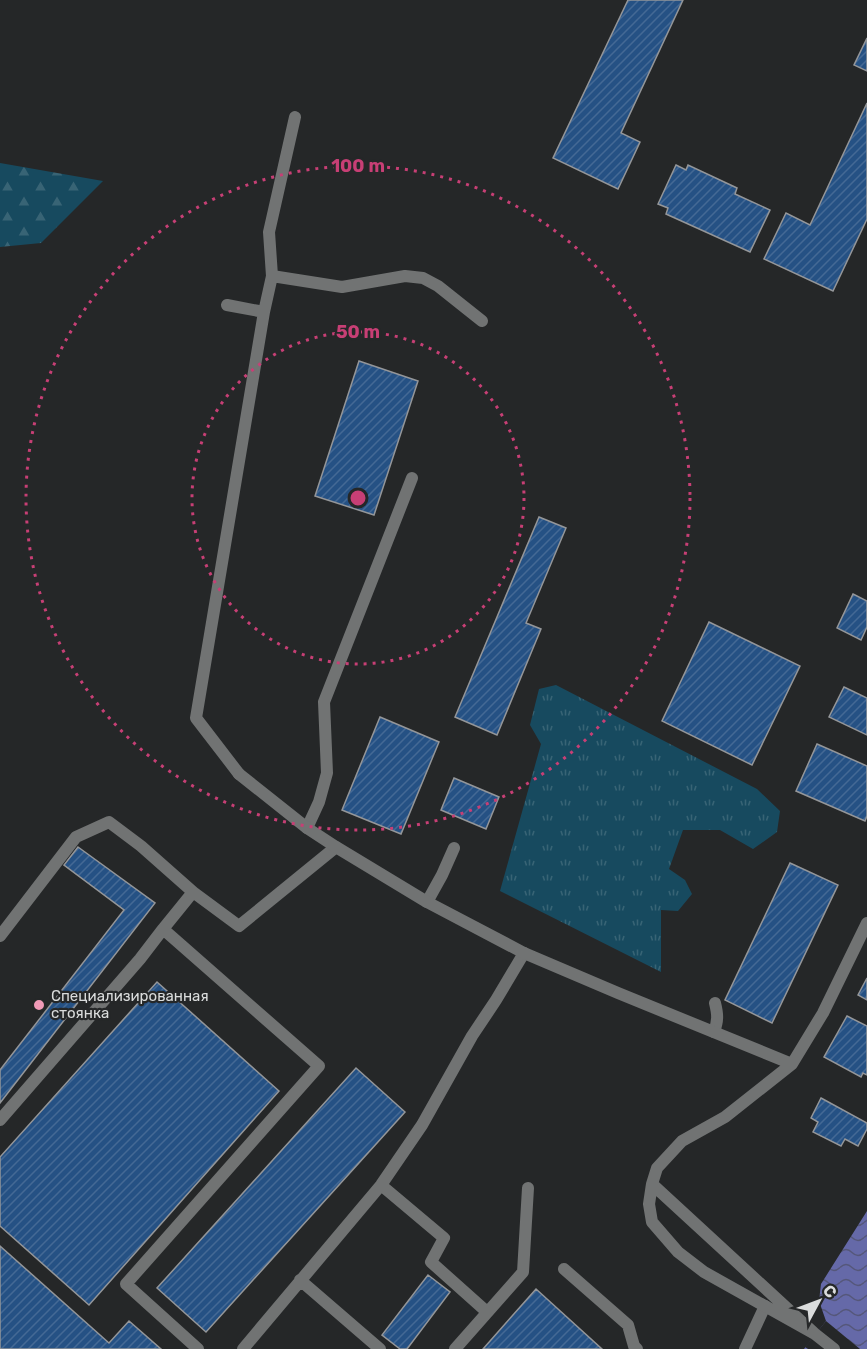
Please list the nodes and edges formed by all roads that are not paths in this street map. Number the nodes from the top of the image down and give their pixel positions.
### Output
1 (295, 117) dead end
2 (272, 276) junction
3 (227, 305) dead end
4 (264, 312) junction
5 (482, 321) dead end
6 (412, 478) dead end
7 (307, 828) junction
8 (336, 848) junction
9 (454, 848) dead end
10 (193, 892) junction
11 (428, 902) junction
12 (867, 923) edge
13 (163, 929) junction
14 (0, 936) edge
15 (524, 953) junction
16 (715, 1003) dead end
17 (714, 1032) junction
18 (792, 1064) junction
19 (0, 1120) edge
20 (651, 1184) junction
21 (381, 1185) junction
22 (528, 1188) dead end
23 (564, 1269) dead end
24 (300, 1280) junction
25 (765, 1306) junction
26 (488, 1312) junction
27 (815, 1334) junction
28 (198, 1349) edge
29 (243, 1349) edge
30 (380, 1349) edge
31 (455, 1349) edge
32 (637, 1349) edge
33 (744, 1349) edge
34 (834, 1349) edge

1 - 2 street
2 - 4 street
2 - 5 street
3 - 4 street
4 - 7 street
6 - 7 street
7 - 8 street
8 - 10 street
8 - 11 street
9 - 11 street
10 - 13 street
10 - 14 street
11 - 15 street
12 - 18 street
13 - 19 street
13 - 28 street
15 - 17 street
15 - 21 street
16 - 17 street
17 - 18 street
18 - 20 street
20 - 25 street
20 - 27 street
21 - 24 street
21 - 26 street
22 - 26 street
23 - 32 street
24 - 29 street
24 - 30 street
25 - 27 street
25 - 33 street
26 - 31 street
27 - 34 street

